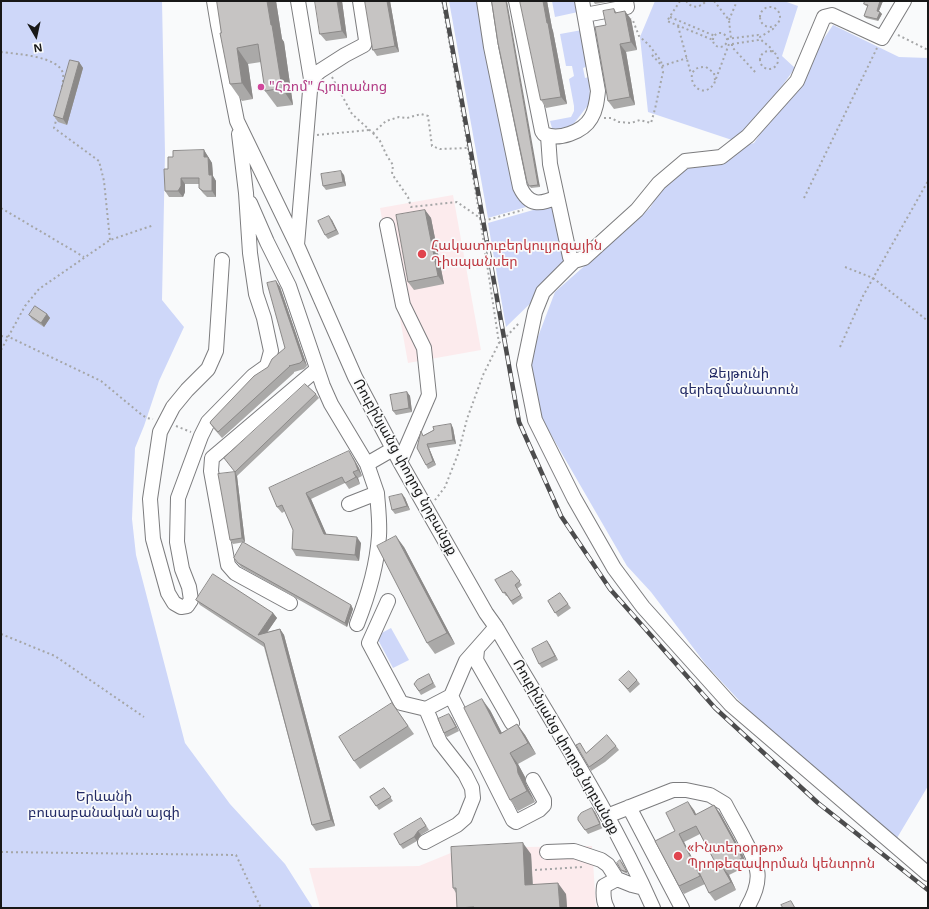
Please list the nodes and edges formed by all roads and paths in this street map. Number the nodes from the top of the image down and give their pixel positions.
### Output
1 (214, 1) edge
2 (298, 1) edge
3 (360, 1) edge
4 (442, 1) edge
5 (484, 1) edge
6 (516, 1) edge
7 (582, 1) edge
8 (680, 1) edge
9 (686, 1) edge
10 (706, 1) edge
11 (714, 1) edge
12 (737, 1) edge
13 (904, 1) edge
14 (627, 4) edge
15 (585, 15) junction
16 (670, 17) junction
17 (729, 20) junction
18 (678, 26) junction
19 (774, 26) junction
20 (884, 33) junction
21 (715, 36) junction
22 (731, 38) junction
23 (760, 38) junction
24 (727, 39) junction
25 (713, 40) junction
26 (729, 44) junction
27 (928, 50) edge
28 (1, 52) edge
29 (773, 52) junction
30 (652, 55) dead end
31 (687, 58) junction
32 (662, 66) junction
33 (326, 67) junction
34 (757, 74) dead end
35 (692, 75) junction
36 (311, 79) junction
37 (715, 80) junction
38 (62, 94) edge
39 (58, 114) edge
40 (590, 119) junction
41 (237, 121) junction
42 (369, 130) junction
43 (373, 133) junction
44 (306, 136) junction
45 (548, 136) junction
46 (468, 148) junction
47 (928, 181) edge
48 (246, 193) junction
49 (557, 197) junction
50 (804, 198) dead end
51 (536, 203) junction
52 (1, 208) edge
53 (480, 218) junction
54 (154, 225) dead end
55 (387, 225) dead end
56 (110, 240) junction
57 (297, 245) junction
58 (84, 257) junction
59 (222, 260) dead end
60 (574, 261) junction
61 (845, 267) dead end
62 (873, 278) junction
63 (535, 312) junction
64 (928, 321) edge
65 (1, 336) edge
66 (9, 338) junction
67 (499, 342) junction
68 (840, 347) dead end
69 (1, 350) edge
70 (316, 369) junction
71 (165, 422) junction
72 (201, 436) junction
73 (393, 448) junction
74 (400, 462) junction
75 (367, 464) junction
76 (377, 493) junction
77 (349, 504) dead end
78 (427, 509) junction
79 (388, 601) dead end
80 (290, 603) dead end
81 (357, 624) dead end
82 (496, 627) junction
83 (1, 634) edge
84 (476, 650) junction
85 (451, 696) junction
86 (426, 709) junction
87 (144, 717) dead end
88 (512, 723) dead end
89 (533, 780) dead end
90 (630, 807) junction
91 (607, 816) junction
92 (425, 842) dead end
93 (1, 852) edge
94 (547, 852) dead end
95 (589, 867) dead end
96 (536, 870) dead end
97 (928, 874) edge
98 (617, 879) junction
99 (644, 888) junction
100 (261, 908) edge
101 (607, 908) edge
102 (653, 908) edge
103 (682, 908) edge
104 (747, 908) edge

1 - 41 street, Ռուբինյանց փողոց նրբանցք
2 - 36 street
3 - 33 street
4 - 46 path
5 - 51 street
6 - 45 street
7 - 15 street
8 - 16 path
9 - 10 path
11 - 17 path
12 - 17 path
13 - 20 street
14 - 15 street
14 - 32 path
15 - 40 street
16 - 18 path
16 - 21 path
17 - 22 path
18 - 25 path
18 - 31 path
19 - 19 path
19 - 23 path
20 - 27 path
20 - 50 path
20 - 60 street
21 - 24 path
21 - 25 path
22 - 23 path
22 - 24 path
23 - 26 path
23 - 29 path
24 - 26 path
25 - 26 path
26 - 34 path
26 - 37 path
28 - 38 path
29 - 29 path
30 - 32 path
31 - 32 path
31 - 35 path
32 - 40 path
33 - 36 street
33 - 42 path
35 - 37 path
35 - 37 path
36 - 44 street
39 - 56 path
40 - 45 street
41 - 48 street
41 - 57 street, Ռուբինյանց փողոց նրբանցք
42 - 43 path
42 - 44 path
43 - 46 path
43 - 53 path
44 - 57 street
45 - 49 street
46 - 53 path
47 - 62 path
48 - 70 street
48 - 72 street
49 - 51 street
49 - 60 street
51 - 53 path
52 - 58 path
53 - 67 path
54 - 56 path
55 - 74 street
56 - 58 path
57 - 73 street, Ռուբինյանց փողոց նրբանցք
58 - 66 path
59 - 71 street
60 - 63 street
61 - 62 path
62 - 64 path
62 - 68 path
63 - 67 path
63 - 97 street
65 - 66 path
66 - 69 path
66 - 71 path
67 - 78 path
70 - 75 street
70 - 80 street
71 - 72 path
71 - 72 street
73 - 74 street, Ռուբինյանց փողոց նրբանցք
73 - 75 street
74 - 78 street, Ռուբինյանց փողոց նրբանցք
75 - 76 street
76 - 77 street
76 - 81 street
78 - 82 street, Ռուբինյանց փողոց նրբանցք
79 - 86 street
82 - 84 street
82 - 91 street, Ռուբինյանց փողոց նրբանցք
83 - 87 path
84 - 85 street
84 - 88 street
85 - 86 street
85 - 89 street
86 - 92 street
90 - 91 street
90 - 103 street
90 - 104 street
91 - 99 street, Ռուբինյանց փողոց նրբանցք
93 - 100 path
94 - 98 street
95 - 96 path
98 - 99 street
98 - 101 street
99 - 102 street, Ռուբինյանց փողոց նրբանցք

